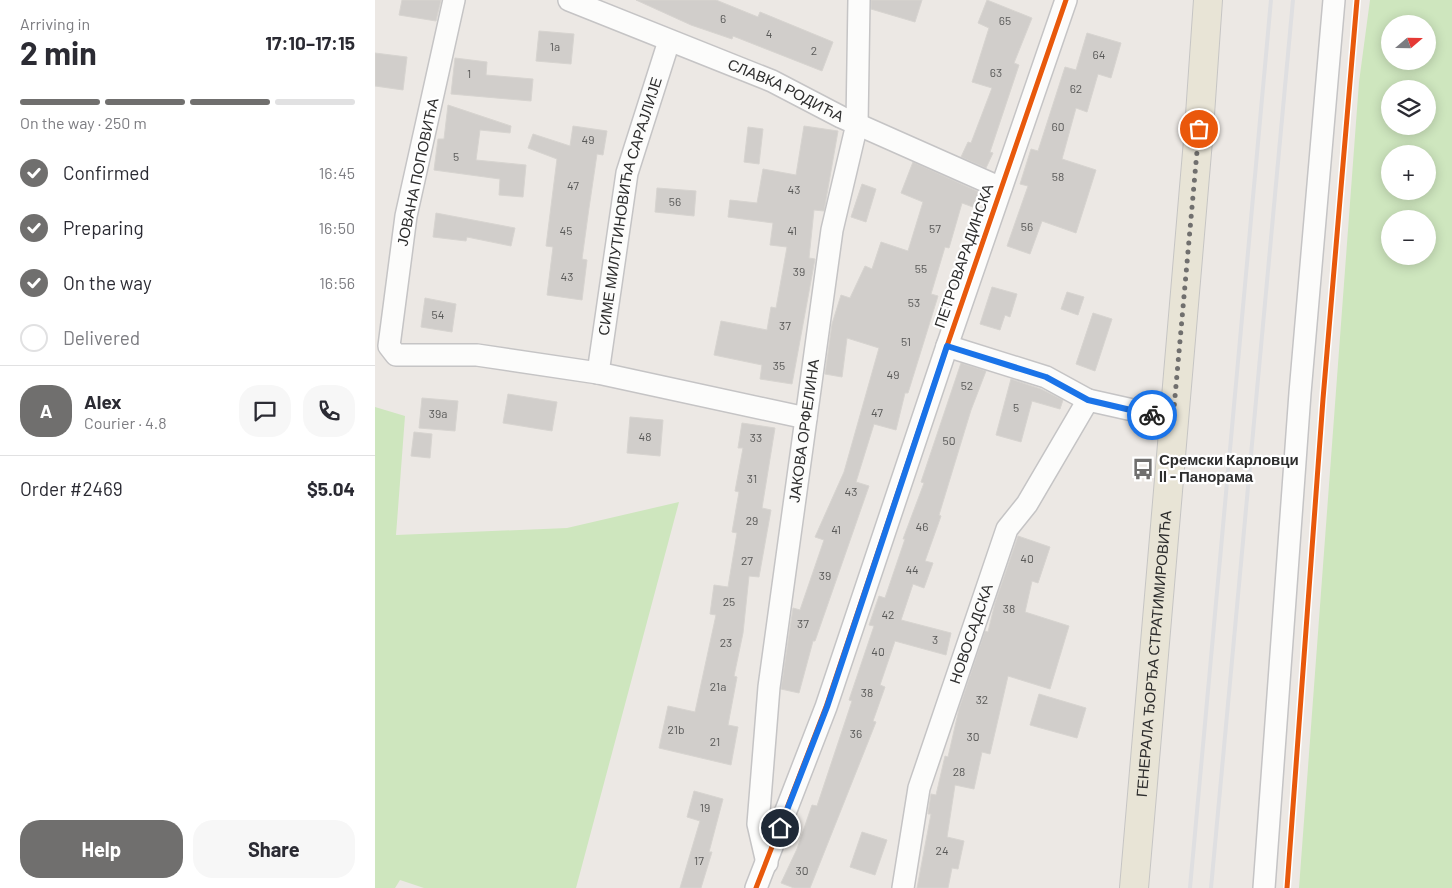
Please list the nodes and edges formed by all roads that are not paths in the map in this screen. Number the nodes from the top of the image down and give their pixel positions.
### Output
1 (454, 0) edge
2 (569, 0) edge
3 (859, 0) edge
4 (1066, 0) edge
5 (1207, 0) edge
6 (1334, 0) edge
7 (669, 41) junction
8 (857, 124) junction
9 (1001, 188) junction
10 (947, 346) junction
11 (598, 373) junction
12 (1088, 400) junction
13 (806, 418) junction
14 (1173, 419) junction
15 (767, 863) junction
16 (756, 888) edge
17 (903, 888) edge
18 (1134, 888) edge
19 (1264, 888) edge

1 - 11 street, ЈОВАНА ПОПОВИЋА
2 - 7 street, СЛАВКА РОДИЋА
3 - 8 street, ЈАКОВА ОРФЕЛИНА
4 - 9 street, ПЕТРОВАРАДИНСКА
5 - 14 main road, ГЕНЕРАЛА ЂОРЂА СТРАТИМИРОВИЋА
6 - 19 street
7 - 8 street, СЛАВКА РОДИЋА
7 - 11 street, СИМЕ МИЛУТИНОВИЋА САРАЈЛИЈЕ
8 - 9 street, СЛАВКА РОДИЋА
8 - 13 street, ЈАКОВА ОРФЕЛИНА
9 - 10 street, ПЕТРОВАРАДИНСКА
10 - 12 street
10 - 15 street, ПЕТРОВАРАДИНСКА
11 - 13 street
12 - 14 street
12 - 17 street, НОВОСАДСКА
13 - 15 street, ЈАКОВА ОРФЕЛИНА
14 - 18 main road, ГЕНЕРАЛА ЂОРЂА СТРАТИМИРОВИЋА
15 - 16 street, ПЕТРОВАРАДИНСКА

